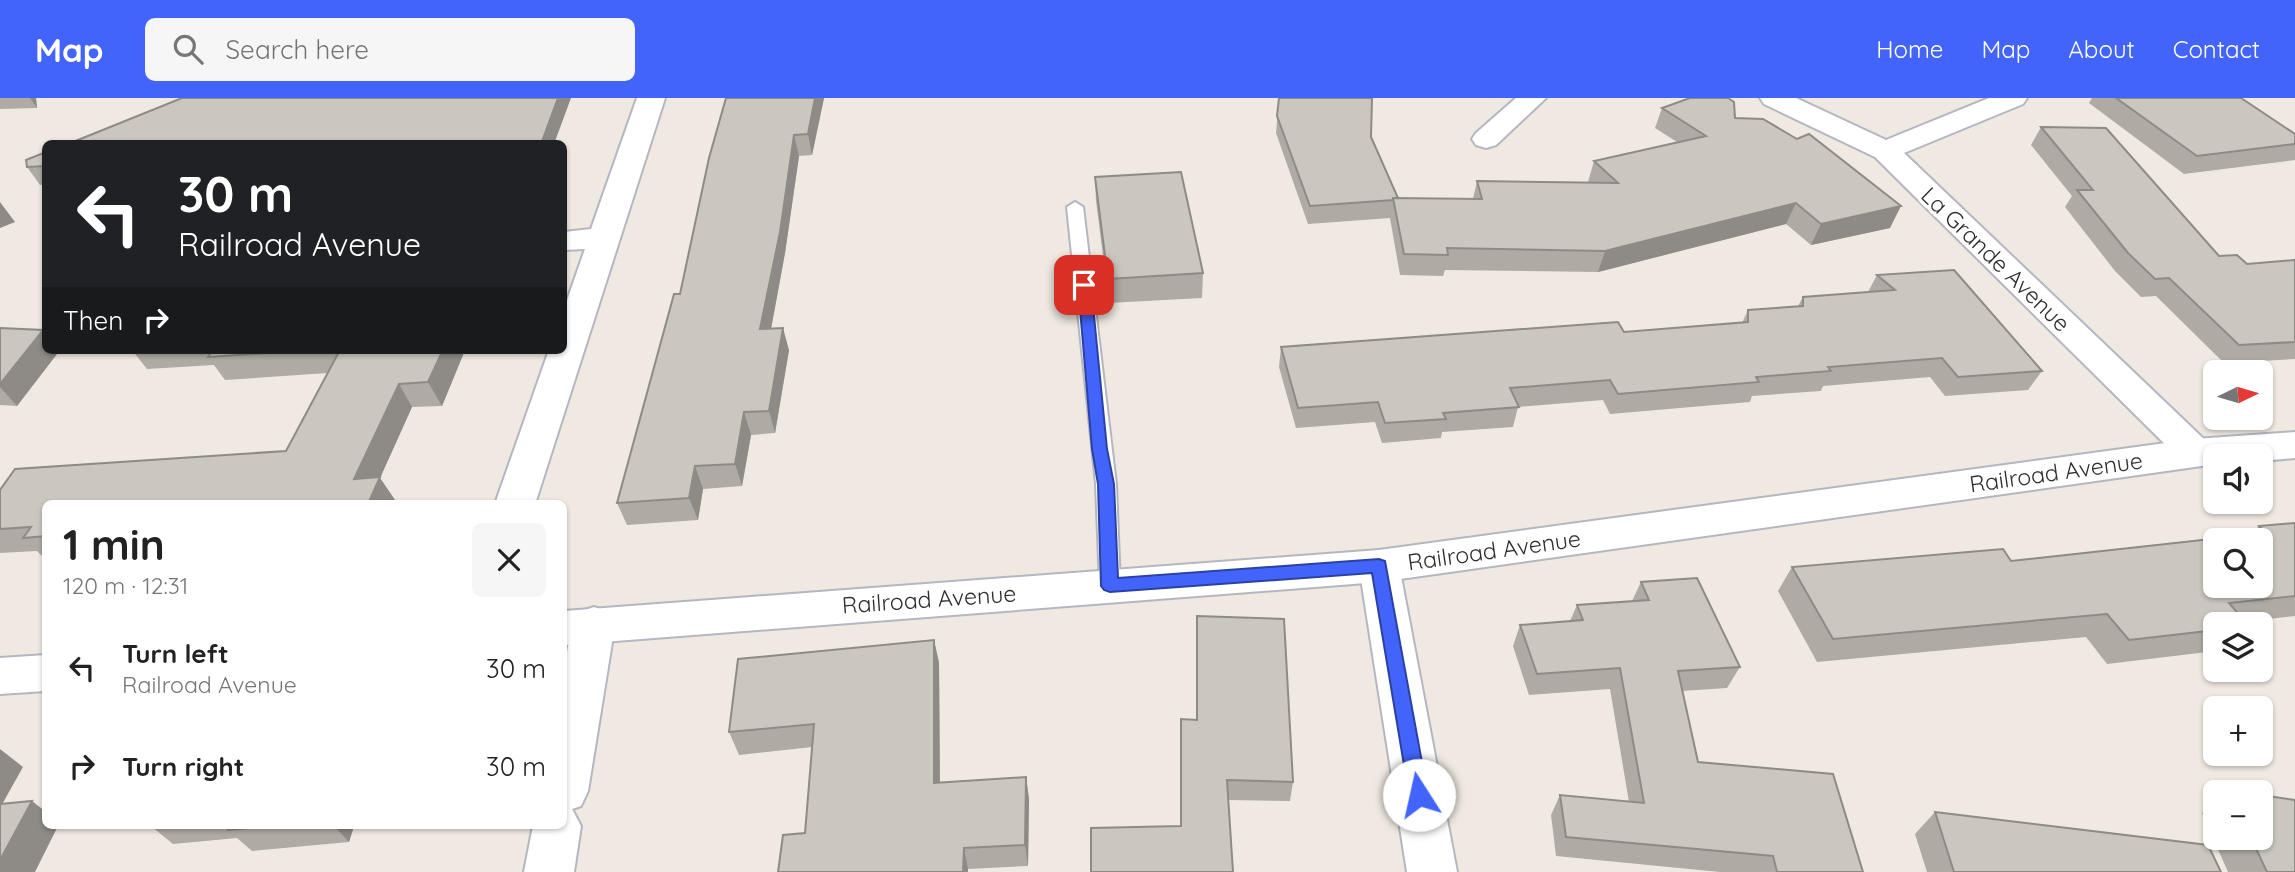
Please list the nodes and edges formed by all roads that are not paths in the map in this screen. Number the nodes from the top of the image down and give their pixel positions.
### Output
1 (651, 98) edge
2 (1532, 98) edge
3 (1774, 98) edge
4 (2013, 98) edge
5 (1486, 139) dead end
6 (1885, 151) junction
7 (1076, 207) dead end
8 (603, 238) junction
9 (567, 241) edge
10 (567, 347) edge
11 (565, 354) edge
12 (2295, 445) edge
13 (2195, 452) junction
14 (516, 500) edge
15 (1379, 566) junction
16 (1110, 586) junction
17 (579, 626) edge
18 (42, 673) edge
19 (0, 677) edge
20 (567, 758) edge
21 (556, 829) edge
22 (549, 872) edge
23 (1432, 872) edge

1 - 8 street
2 - 5 street
3 - 6 street, La Grande Avenue
4 - 6 street
6 - 13 street, La Grande Avenue
7 - 16 lane
8 - 9 street
8 - 10 street
11 - 14 street
12 - 13 street, Railroad Avenue
13 - 15 street, Railroad Avenue
15 - 16 street, Railroad Avenue
15 - 23 street
16 - 17 street, Railroad Avenue
17 - 20 street
18 - 19 street
21 - 22 street

